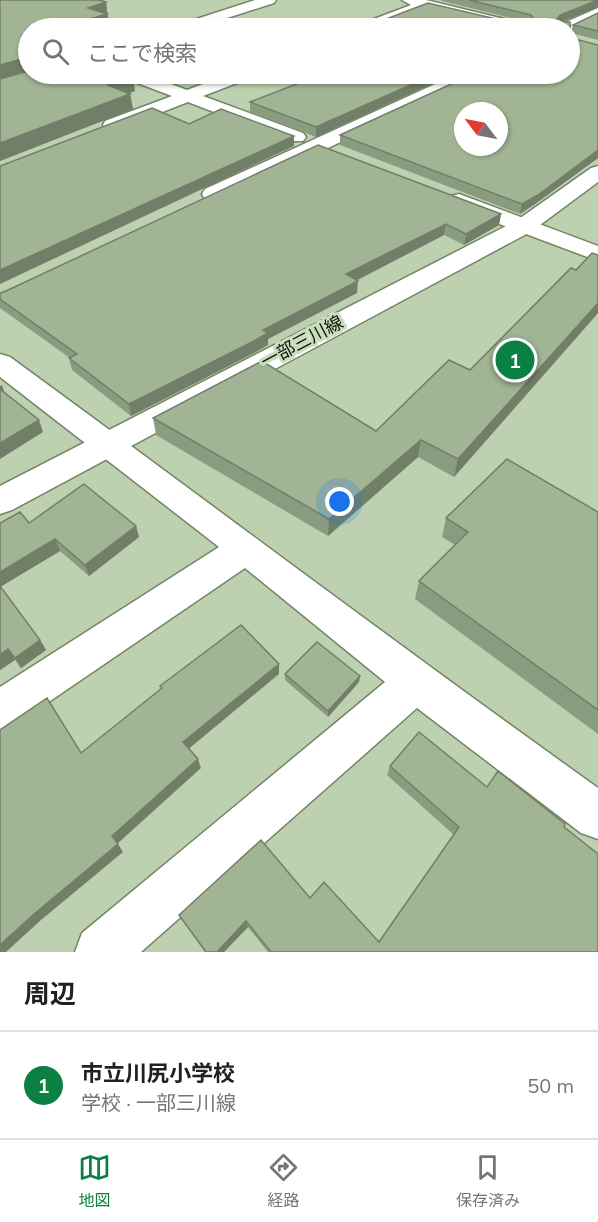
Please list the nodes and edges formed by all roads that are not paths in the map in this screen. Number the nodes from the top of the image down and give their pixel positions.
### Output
1 (269, 0) edge
2 (409, 0) edge
3 (431, 2) edge
4 (598, 12) edge
5 (214, 18) edge
6 (389, 18) edge
7 (488, 18) edge
8 (580, 20) edge
9 (157, 84) edge
10 (217, 84) edge
11 (448, 84) edge
12 (187, 95) junction
13 (99, 130) edge
14 (317, 145) junction
15 (339, 154) edge
16 (598, 172) edge
17 (437, 192) edge
18 (190, 206) edge
19 (525, 226) junction
20 (598, 254) edge
21 (0, 363) edge
22 (107, 444) junction
23 (0, 501) edge
24 (246, 548) junction
25 (416, 682) junction
26 (0, 711) edge
27 (598, 816) edge
28 (101, 952) edge

1 - 5 street
2 - 3 street
3 - 6 street
3 - 7 street
4 - 8 street
9 - 12 street
10 - 12 street
11 - 14 street
12 - 13 street
12 - 14 street
14 - 15 street
14 - 18 street
16 - 19 street, 一部三川線
17 - 19 street
19 - 20 street
19 - 22 street, 一部三川線
21 - 22 street
22 - 23 street, 一部三川線
22 - 24 street
24 - 25 street
24 - 26 street
25 - 27 street
25 - 28 street

